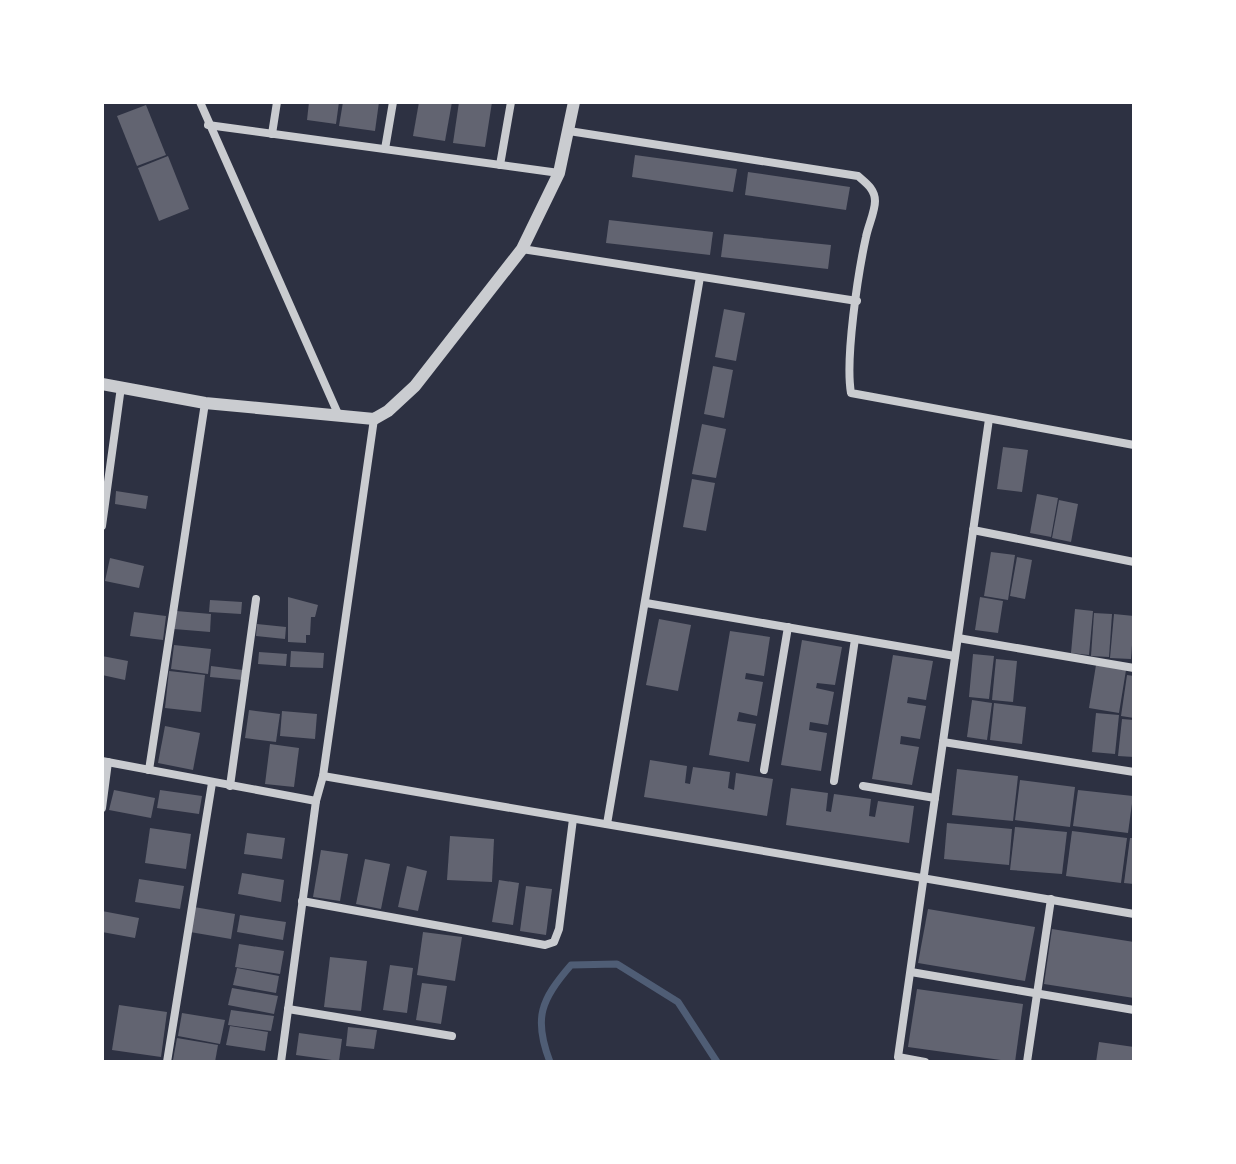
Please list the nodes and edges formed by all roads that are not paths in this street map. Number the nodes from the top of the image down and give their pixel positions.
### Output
1 (200, 102) edge
2 (277, 102) edge
3 (393, 102) edge
4 (511, 102) edge
5 (574, 102) edge
6 (208, 125) junction
7 (569, 131) junction
8 (272, 134) junction
9 (385, 149) junction
10 (500, 165) junction
11 (559, 173) junction
12 (522, 249) junction
13 (700, 277) junction
14 (857, 301) junction
15 (102, 384) edge
16 (121, 387) junction
17 (205, 403) junction
18 (339, 416) junction
19 (374, 419) junction
20 (989, 419) junction
21 (1134, 445) edge
22 (102, 526) edge
23 (973, 530) junction
24 (1134, 562) edge
25 (256, 599) dead end
26 (646, 603) junction
27 (788, 627) junction
28 (958, 638) junction
29 (855, 639) junction
30 (955, 656) junction
31 (1134, 668) edge
32 (943, 742) junction
33 (105, 762) edge
34 (149, 770) junction
35 (764, 770) dead end
36 (1134, 772) edge
37 (323, 776) junction
38 (834, 781) dead end
39 (212, 783) junction
40 (230, 786) junction
41 (863, 786) dead end
42 (935, 798) junction
43 (316, 801) junction
44 (102, 808) edge
45 (573, 819) junction
46 (607, 824) junction
47 (923, 878) junction
48 (1051, 899) junction
49 (302, 901) junction
50 (1134, 914) edge
51 (911, 972) junction
52 (1037, 993) junction
53 (288, 1009) junction
54 (1134, 1010) edge
55 (452, 1036) dead end
56 (167, 1062) edge
57 (281, 1062) edge
58 (925, 1062) edge
59 (1027, 1062) edge

1 - 6 street
2 - 8 street
3 - 9 street
4 - 10 street
5 - 7 street
6 - 8 street
6 - 18 street
7 - 11 street
7 - 14 street
8 - 9 street
9 - 10 street
10 - 11 street
11 - 12 street
12 - 13 street
12 - 19 street
13 - 14 street
13 - 26 street
14 - 20 street
15 - 16 street
16 - 17 street
16 - 22 street
17 - 18 street
17 - 34 street
18 - 19 street
19 - 37 street
20 - 21 street
20 - 23 street
23 - 24 street
23 - 28 street
25 - 40 street
26 - 27 street
26 - 46 street
27 - 29 street
27 - 35 street
28 - 30 street
28 - 31 street
29 - 30 street
29 - 38 street
30 - 32 street
32 - 36 street
32 - 42 street
33 - 34 street
33 - 44 street
34 - 39 street
37 - 43 street
37 - 45 street
39 - 40 street
39 - 56 street
40 - 43 street
41 - 42 street
42 - 47 street
43 - 49 street
45 - 46 street
45 - 49 street
46 - 47 street
47 - 48 street
47 - 51 street
48 - 50 street
48 - 52 street
49 - 53 street
51 - 52 street
51 - 58 street
52 - 54 street
52 - 59 street
53 - 55 street
53 - 57 street

